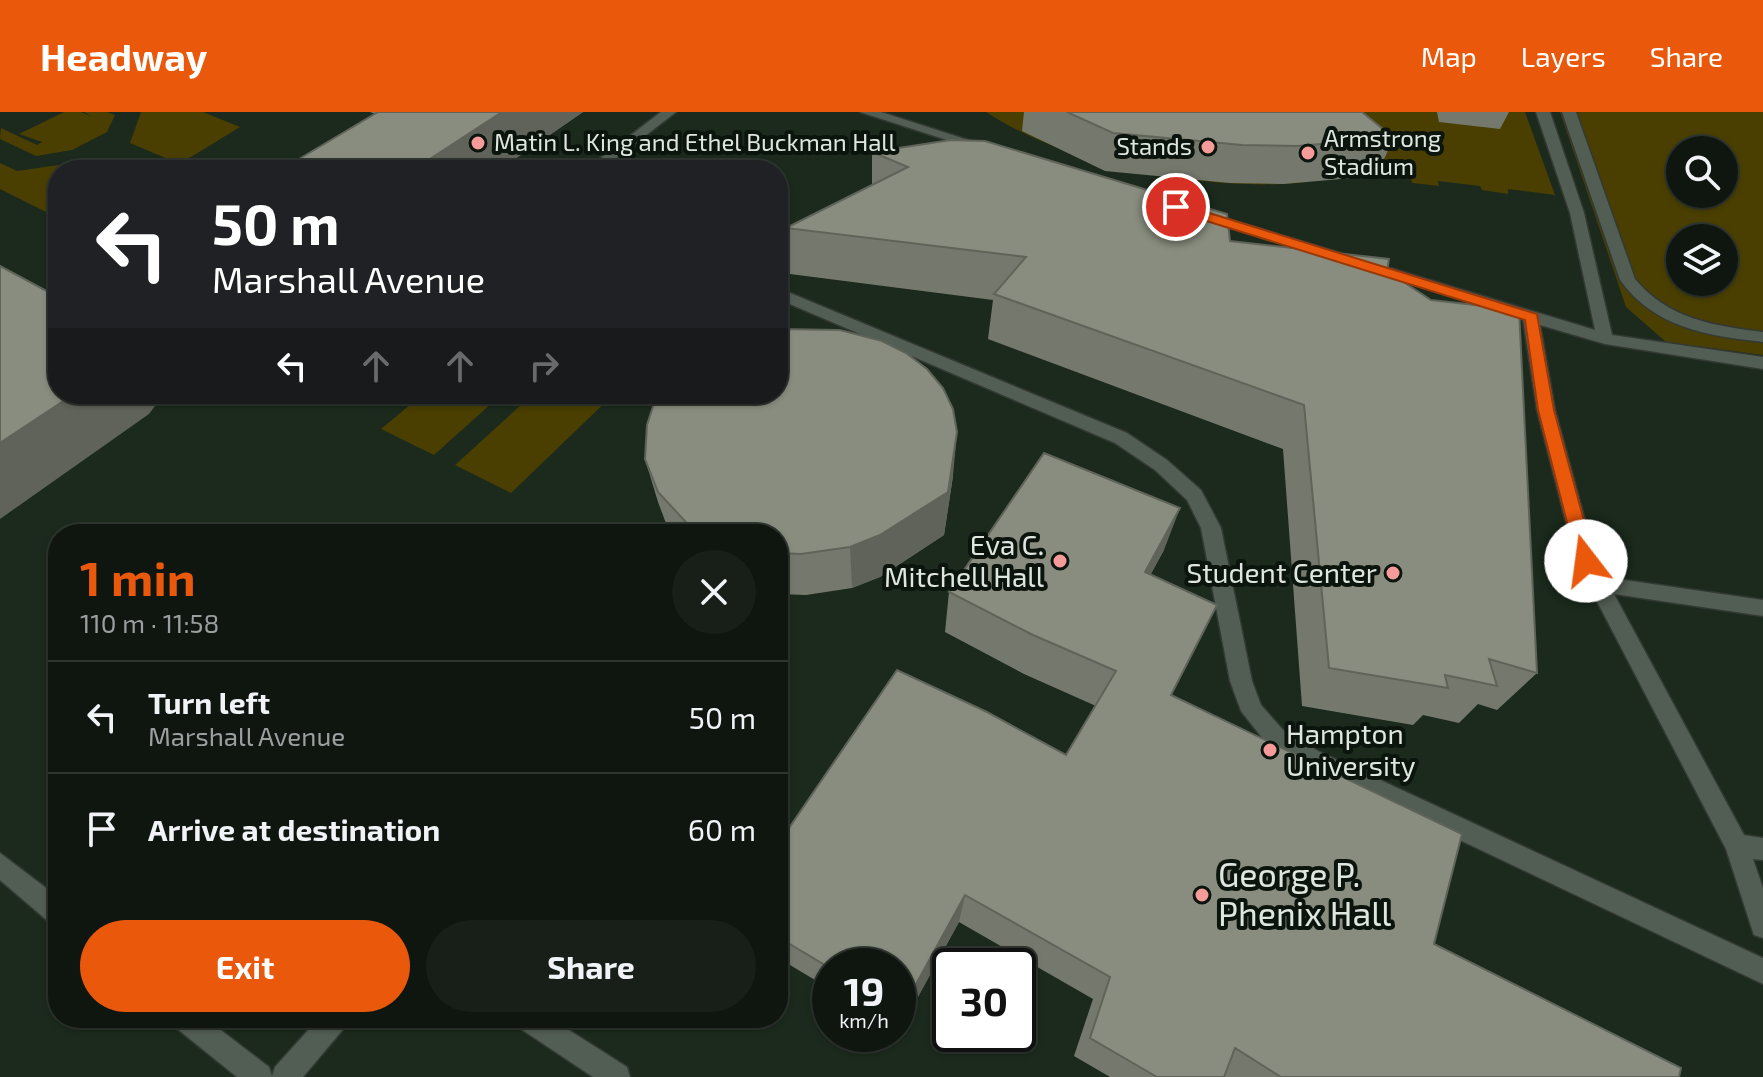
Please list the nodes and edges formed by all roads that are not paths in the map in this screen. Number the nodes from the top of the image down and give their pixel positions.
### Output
1 (669, 112) edge
2 (1543, 112) edge
3 (1569, 112) edge
4 (875, 113) edge
5 (1001, 153) edge
6 (605, 160) edge
7 (1183, 209) edge
8 (788, 297) edge
9 (1531, 317) junction
10 (1763, 337) edge
11 (1605, 339) junction
12 (1763, 363) edge
13 (1599, 584) junction
14 (1763, 608) edge
15 (1737, 845) junction
16 (1763, 849) edge
17 (0, 865) edge
18 (48, 905) edge
19 (1763, 926) edge
20 (1763, 971) edge
21 (197, 1028) edge
22 (327, 1028) edge
23 (542, 1028) edge
24 (259, 1077) edge
25 (285, 1077) edge
26 (617, 1077) edge

1 - 6 street
2 - 11 street
3 - 10 street
4 - 5 street
7 - 9 street
8 - 20 street
9 - 11 street
9 - 13 street
11 - 12 street
13 - 14 street
13 - 15 street
15 - 16 street
15 - 19 street
17 - 18 street
21 - 24 street
22 - 25 street
23 - 26 street

